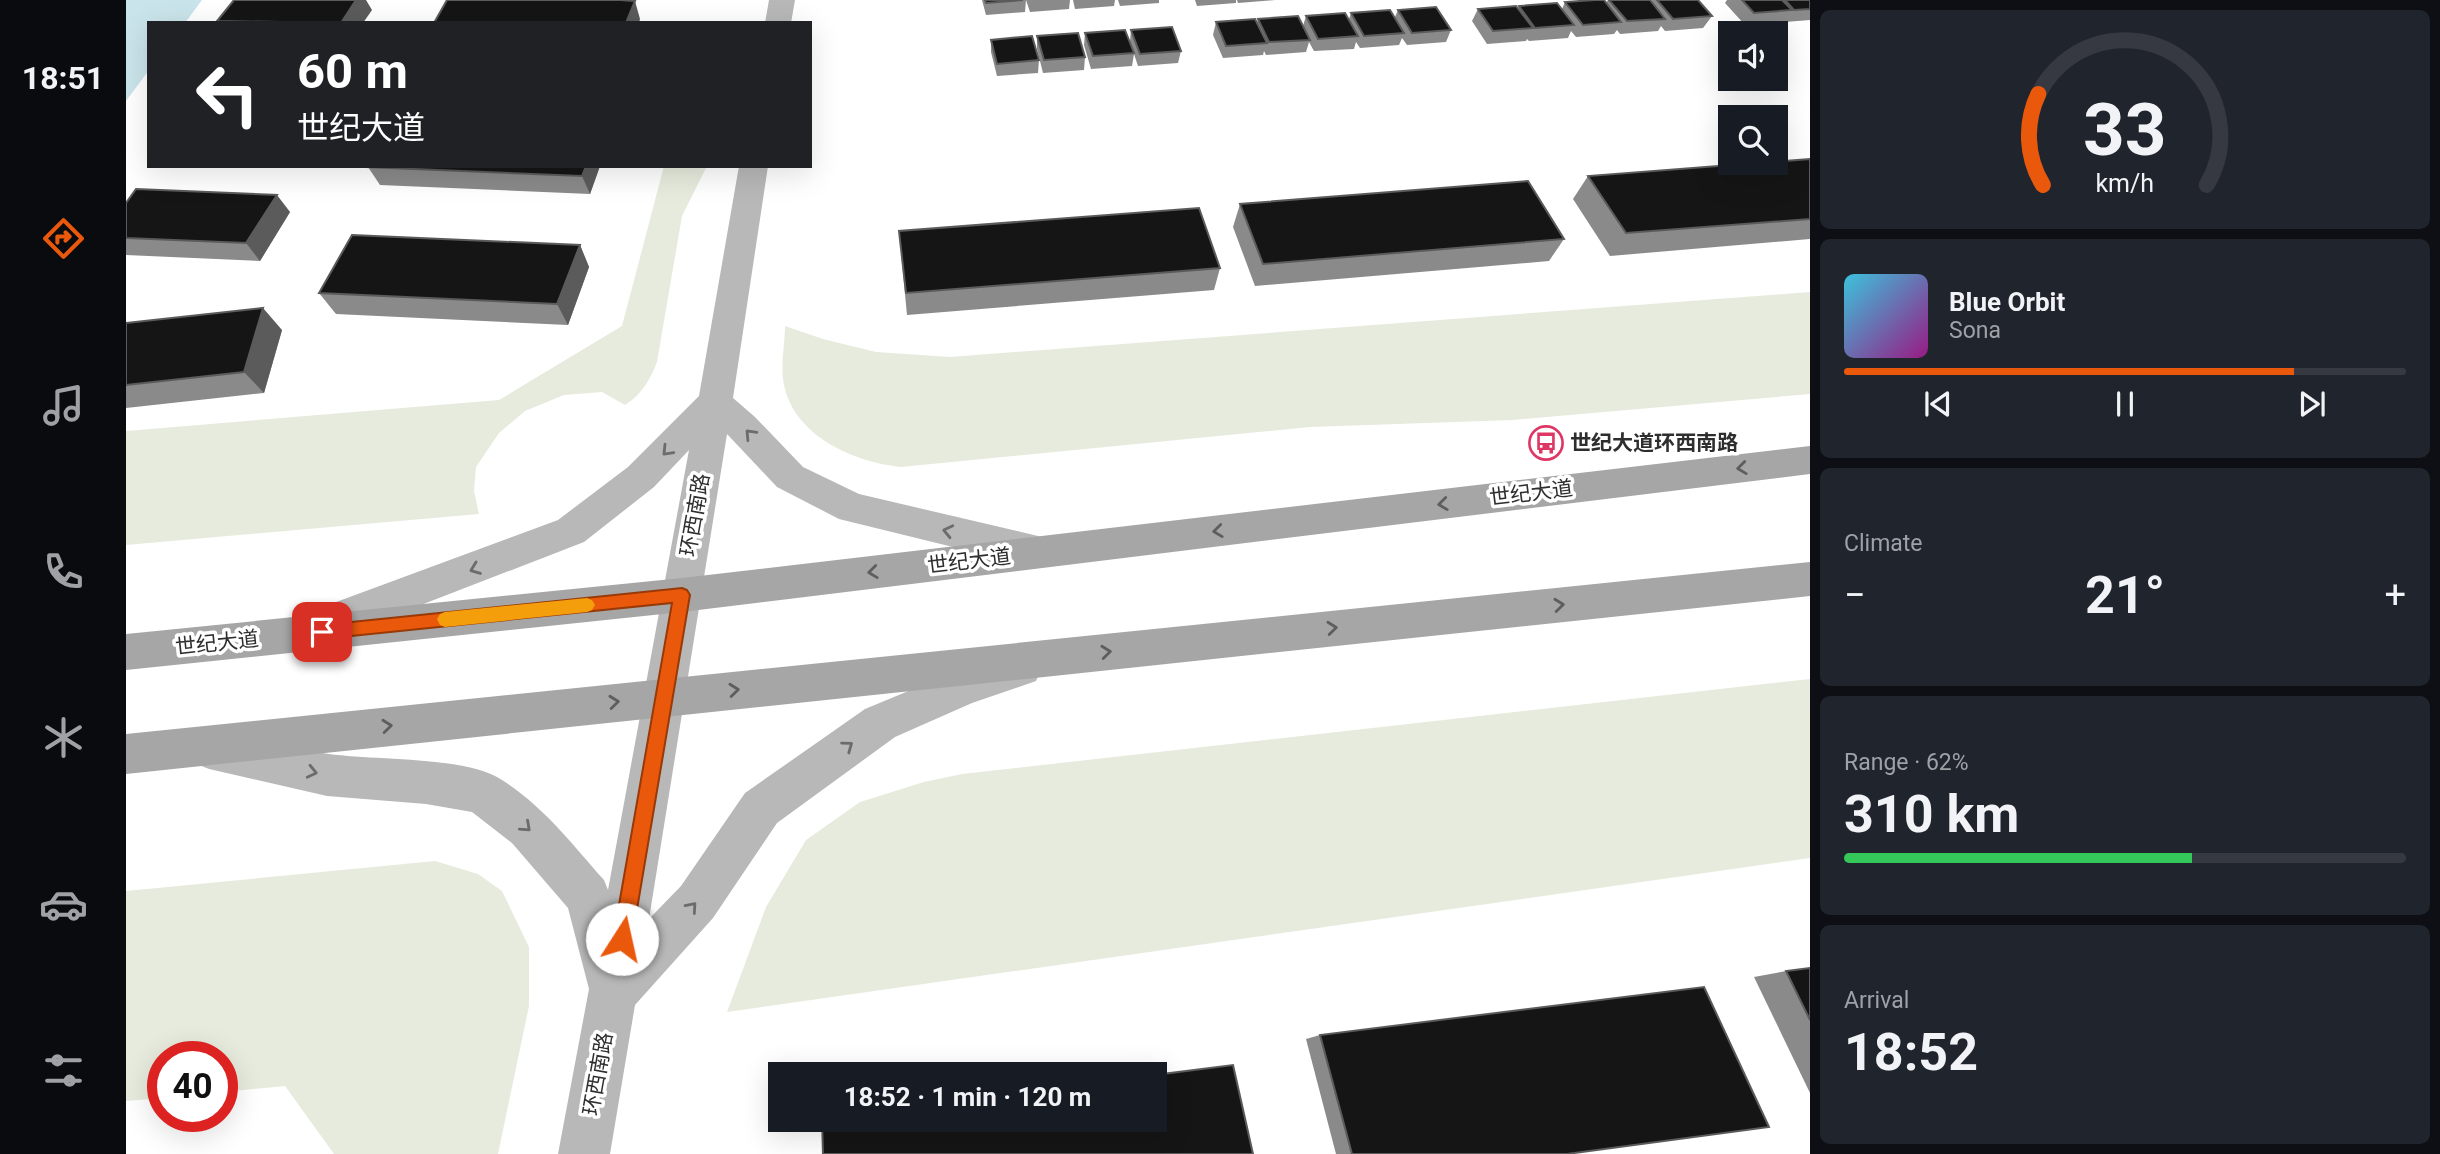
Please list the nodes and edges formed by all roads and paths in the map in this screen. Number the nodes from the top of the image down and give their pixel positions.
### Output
1 (782, 0) edge
2 (778, 21) edge
3 (754, 168) edge
4 (714, 402) junction
5 (1810, 460) edge
6 (1038, 552) junction
7 (1810, 579) edge
8 (682, 595) junction
9 (295, 635) junction
10 (126, 652) edge
11 (1055, 657) junction
12 (666, 697) junction
13 (198, 746) junction
14 (126, 754) edge
15 (613, 993) junction
16 (584, 1154) edge

1 - 2 street
3 - 4 street, 环西南路
6 -> 4 street
4 - 8 street, 环西南路
4 -> 9 street
5 -> 6 main road, 世纪大道
6 -> 8 main road, 世纪大道
11 -> 7 main road
8 - 9 main road, 世纪大道
8 - 12 street, 环西南路
9 - 10 main road, 世纪大道
12 -> 11 main road
15 -> 11 street
13 -> 12 main road
12 - 15 street, 环西南路
13 - 14 main road
13 -> 15 street
15 - 16 street, 环西南路

